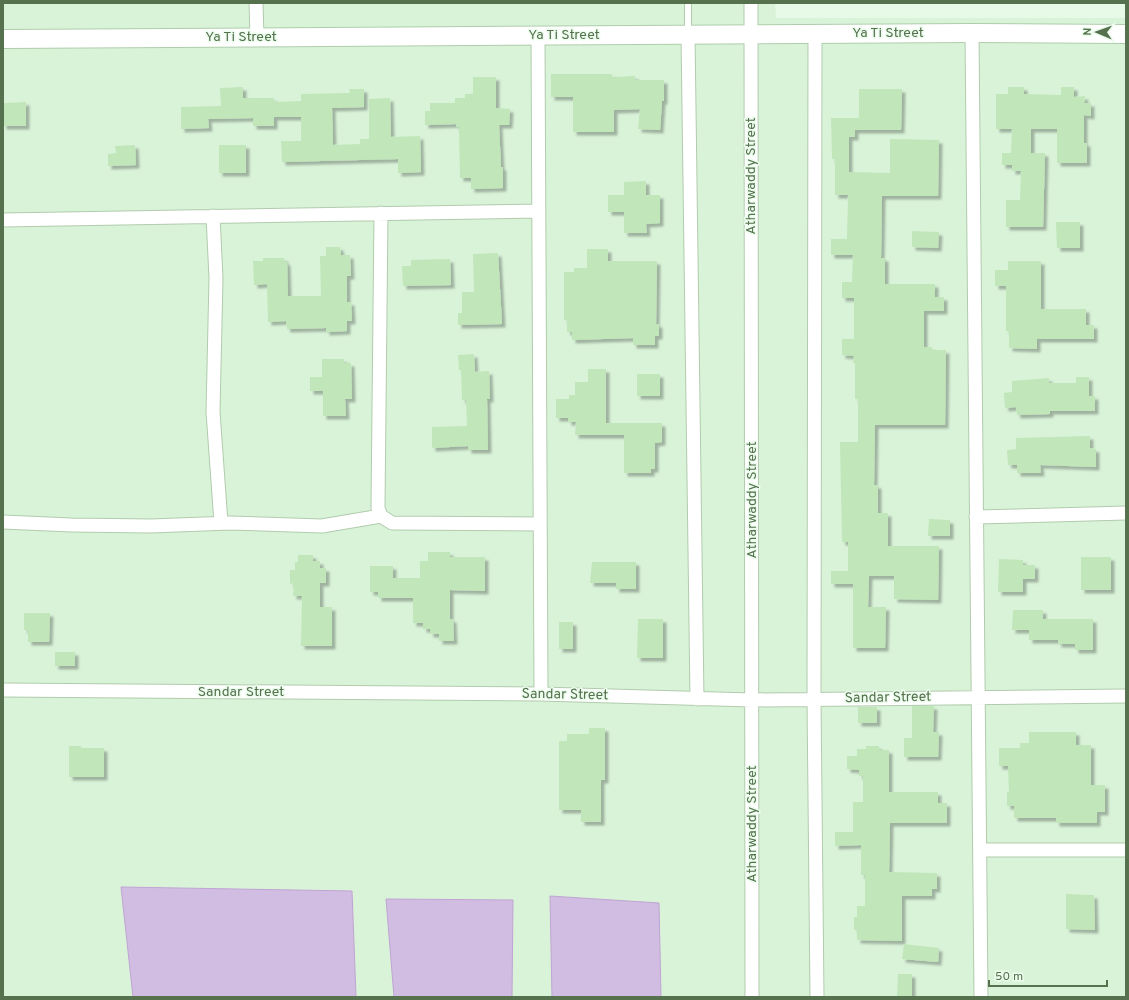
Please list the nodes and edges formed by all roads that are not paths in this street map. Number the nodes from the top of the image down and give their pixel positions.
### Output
1 (256, 3) edge
2 (688, 3) edge
3 (751, 3) edge
4 (972, 33) junction
5 (688, 34) junction
6 (751, 34) junction
7 (815, 34) junction
8 (1126, 34) edge
9 (538, 35) junction
10 (257, 37) junction
11 (3, 39) edge
12 (539, 210) junction
13 (381, 213) junction
14 (213, 216) junction
15 (3, 220) edge
16 (1126, 513) edge
17 (381, 516) junction
18 (976, 517) junction
19 (3, 522) edge
20 (221, 523) junction
21 (540, 524) junction
22 (3, 690) edge
23 (541, 694) junction
24 (1126, 696) edge
25 (697, 698) junction
26 (978, 698) junction
27 (814, 699) junction
28 (752, 700) junction
29 (980, 850) junction
30 (1126, 850) edge
31 (752, 997) edge
32 (817, 997) edge
33 (981, 997) edge

1 - 10 street
2 - 5 lane
3 - 6 street, Atharwaddy Street
4 - 7 street, Ya Ti Street
4 - 8 street, Ya Ti Street
4 - 18 street
5 - 6 street, Ya Ti Street
5 - 9 street, Ya Ti Street
5 - 25 street
6 - 7 street, Ya Ti Street
6 - 28 street, Atharwaddy Street
7 - 27 street
9 - 10 street, Ya Ti Street
9 - 12 street
10 - 11 street, Ya Ti Street
12 - 13 street
12 - 21 street
13 - 14 street
13 - 17 street
14 - 15 street
14 - 20 street
16 - 18 street
17 - 20 street
17 - 21 street
18 - 26 street
19 - 20 street
21 - 23 street
22 - 23 street, Sandar Street
23 - 25 street, Sandar Street
24 - 26 street, Sandar Street
25 - 28 street, Sandar Street
26 - 27 street, Sandar Street
26 - 29 street
27 - 28 street, Sandar Street
27 - 32 street
28 - 31 street, Atharwaddy Street
29 - 30 street
29 - 33 street

